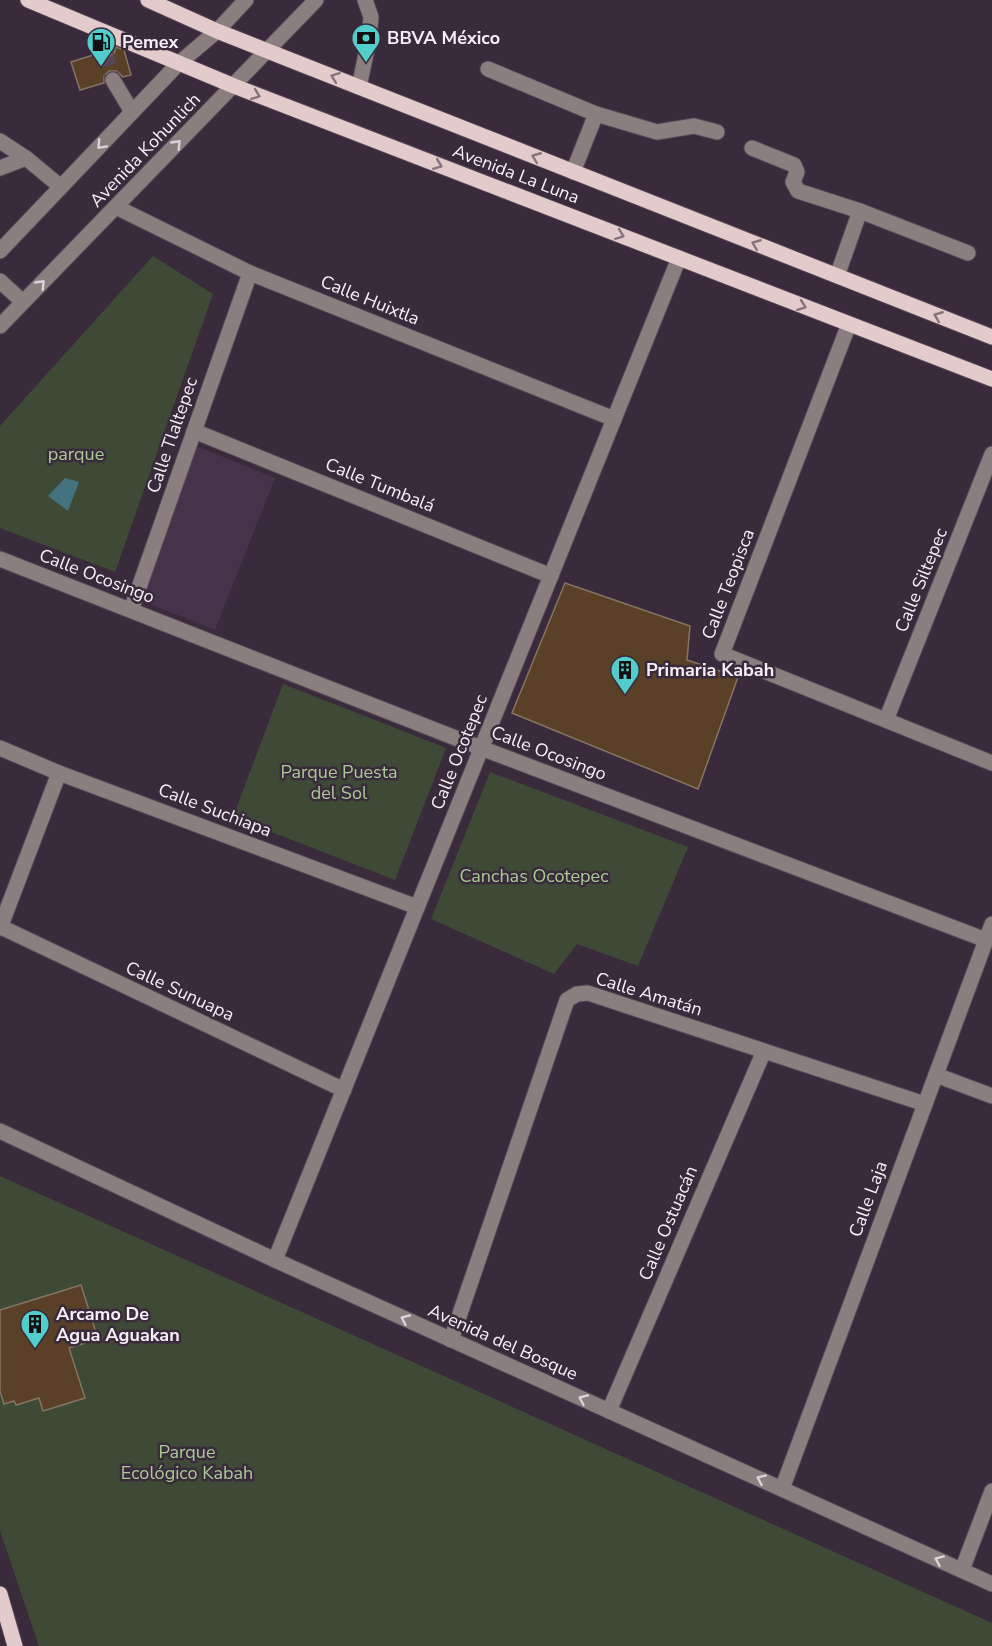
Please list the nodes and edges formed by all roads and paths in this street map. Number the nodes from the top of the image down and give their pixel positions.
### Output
1 (28, 0) edge
2 (148, 0) edge
3 (246, 0) edge
4 (316, 0) edge
5 (365, 0) edge
6 (217, 31) junction
7 (107, 34) junction
8 (105, 51) tunnel mouth
9 (268, 51) junction
10 (178, 64) junction
11 (488, 69) dead end
12 (112, 80) tunnel mouth
13 (234, 87) junction
14 (359, 87) junction
15 (132, 112) junction
16 (596, 114) junction
17 (717, 132) dead end
18 (0, 141) edge
19 (752, 148) dead end
20 (26, 158) junction
21 (0, 168) edge
22 (573, 172) junction
23 (61, 187) junction
24 (116, 207) junction
25 (860, 211) junction
26 (0, 251) edge
27 (968, 253) dead end
28 (679, 258) junction
29 (250, 273) junction
30 (837, 276) junction
31 (0, 281) edge
32 (23, 302) junction
33 (849, 324) junction
34 (0, 326) edge
35 (992, 337) edge
36 (992, 379) edge
37 (614, 419) junction
38 (194, 431) junction
39 (992, 454) edge
40 (0, 559) edge
41 (551, 576) junction
42 (131, 610) junction
43 (886, 720) junction
44 (0, 748) edge
45 (481, 748) junction
46 (992, 763) edge
47 (59, 772) junction
48 (417, 907) junction
49 (992, 924) edge
50 (0, 928) edge
51 (986, 940) junction
52 (764, 1051) junction
53 (936, 1075) junction
54 (344, 1090) junction
55 (992, 1096) edge
56 (925, 1104) junction
57 (0, 1131) edge
58 (275, 1260) junction
59 (451, 1340) junction
60 (609, 1411) junction
61 (782, 1489) junction
62 (992, 1491) edge
63 (962, 1570) junction
64 (992, 1584) edge
65 (0, 1594) edge
66 (15, 1646) edge

1 - 7 main road, Avenida La Luna
2 - 6 main road, Avenida La Luna
3 - 6 street, Avenida Kohunlich
4 - 9 street, Avenida Kohunlich
5 - 14 street
6 - 9 main road, Avenida La Luna
6 - 10 street, Avenida Kohunlich
7 - 8 street
7 - 10 main road, Avenida La Luna
9 - 13 street, Avenida Kohunlich
14 -> 9 main road, Avenida La Luna
10 - 13 main road, Avenida La Luna
10 - 15 street, Avenida Kohunlich
11 - 16 street
12 - 15 street
24 -> 13 street, Avenida Kohunlich
13 -> 28 main road, Avenida La Luna
22 -> 14 main road, Avenida La Luna
15 -> 23 street, Avenida Kohunlich
16 - 17 street
16 - 22 street
18 - 20 street
19 - 25 street
20 - 21 street
20 - 23 street
30 -> 22 main road, Avenida La Luna
23 - 26 street, Avenida Kohunlich
24 - 29 street, Calle Huixtla
32 -> 24 street, Avenida Kohunlich
25 - 27 street
25 - 30 street
28 -> 33 main road, Avenida La Luna
28 - 37 street, Calle Ocotepec
29 - 37 street, Calle Huixtla
29 - 38 street, Calle Tlaltepec
35 -> 30 main road, Avenida La Luna
31 - 32 street
32 - 34 street, Avenida Kohunlich
33 - 36 main road, Avenida La Luna
33 - 43 street, Calle Teopisca
37 - 41 street, Calle Ocotepec
38 - 41 street, Calle Tumbalá
38 - 42 street, Calle Tlaltepec
39 - 43 street, Calle Siltepec
40 - 42 street, Calle Ocosingo
41 - 45 street, Calle Ocotepec
42 - 45 street, Calle Ocosingo
43 - 46 street, Calle Teopisca
44 - 47 street, Calle Suchiapa
45 - 48 street, Calle Ocotepec
45 - 51 street, Calle Ocosingo
47 - 48 street, Calle Suchiapa
47 - 50 street
48 - 54 street, Calle Ocotepec
49 - 51 street, Calle Laja
50 - 54 street, Calle Sunuapa
51 - 53 street, Calle Laja
52 - 56 street, Calle Amatán
52 - 59 street, Calle Amatán
52 - 60 street, Calle Ostuacán
53 - 55 street
53 - 56 street, Calle Laja
54 - 58 street, Calle Ocotepec
56 - 61 street, Calle Laja
57 - 58 street, Avenida del Bosque
59 -> 58 street, Avenida del Bosque
60 -> 59 street, Avenida del Bosque
61 -> 60 street, Avenida del Bosque
63 -> 61 street, Avenida del Bosque
62 - 63 street
63 - 64 street, Avenida del Bosque
65 - 66 main road

